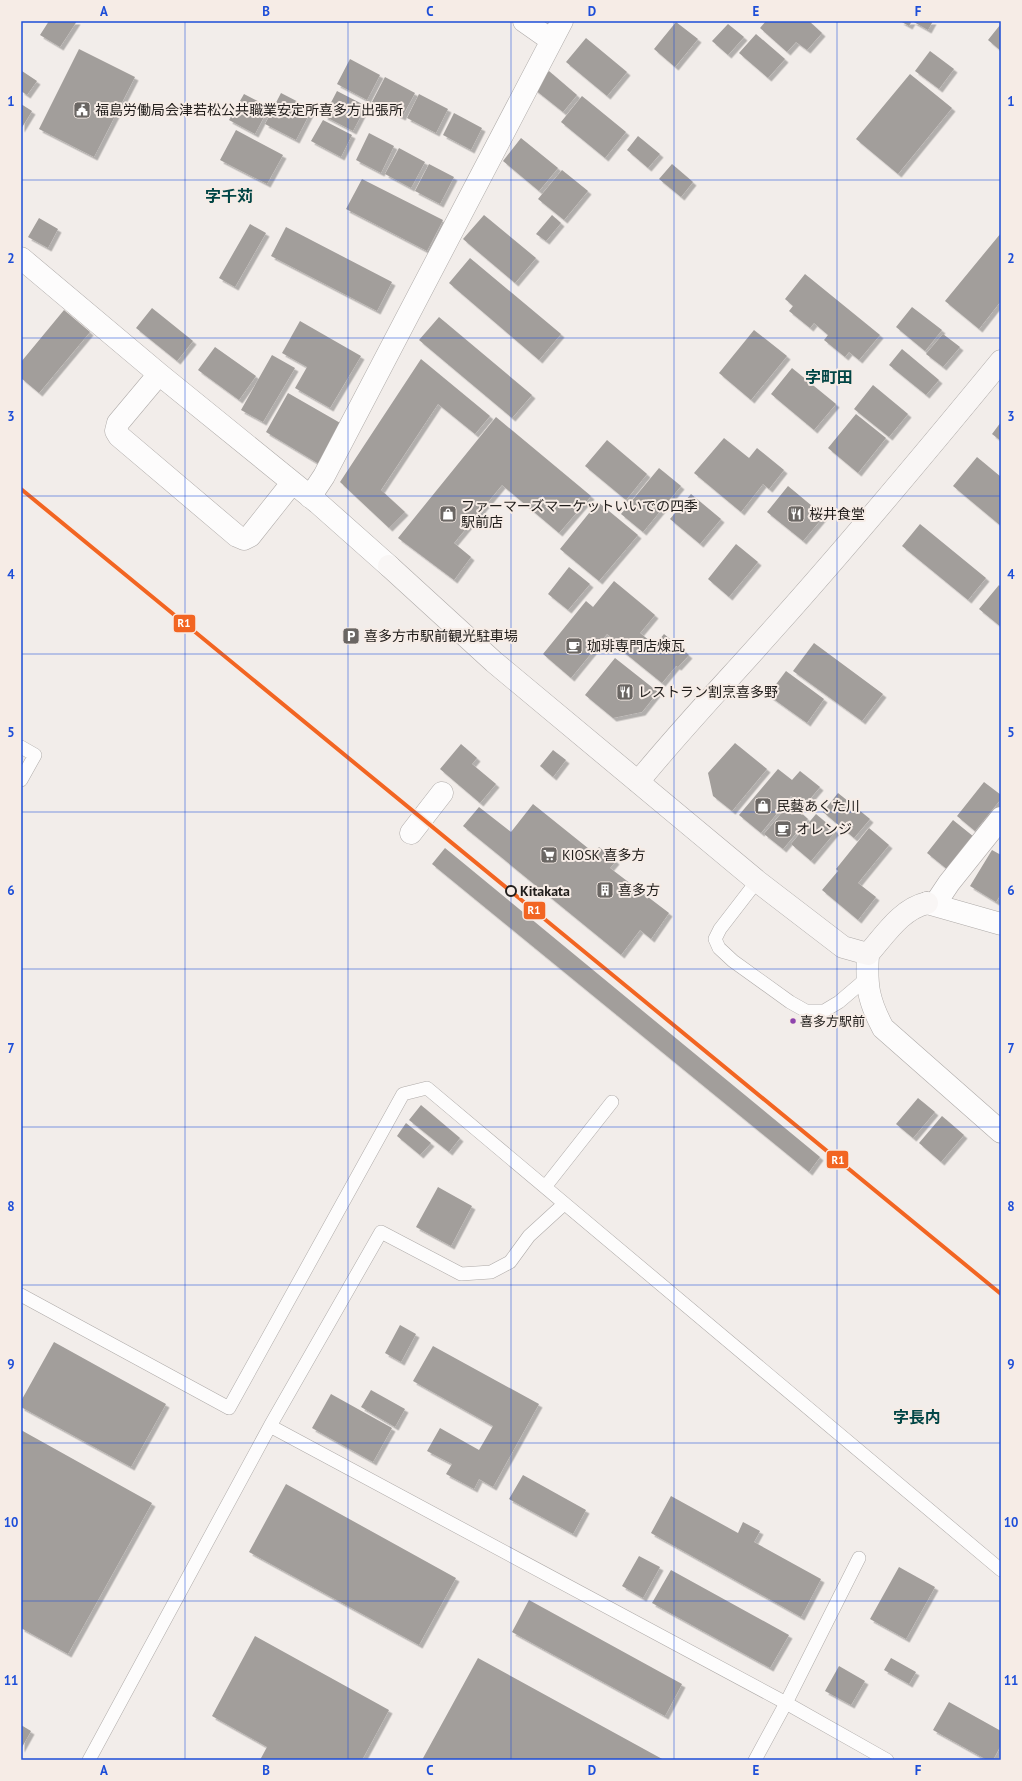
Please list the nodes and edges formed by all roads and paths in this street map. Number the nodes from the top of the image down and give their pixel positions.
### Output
1 (524, 21) edge
2 (562, 21) edge
3 (551, 40) junction
4 (21, 258) edge
5 (1001, 361) edge
6 (159, 374) junction
7 (292, 483) junction
8 (310, 496) junction
9 (21, 748) edge
10 (21, 780) edge
11 (638, 782) junction
12 (442, 793) dead end
13 (1001, 818) edge
14 (410, 833) dead end
15 (757, 881) junction
16 (931, 904) junction
17 (1001, 924) edge
18 (868, 954) junction
19 (866, 979) junction
20 (612, 1102) dead end
21 (1001, 1132) edge
22 (545, 1187) junction
23 (564, 1204) junction
24 (21, 1295) edge
25 (270, 1426) junction
26 (860, 1558) dead end
27 (1001, 1570) edge
28 (786, 1703) junction
29 (89, 1760) edge
30 (755, 1760) edge
31 (887, 1760) edge

1 - 3 street
2 - 3 street
3 - 8 street
4 - 6 street
5 - 11 street
6 - 7 street
6 - 7 street
7 - 8 street
8 - 11 street
9 - 10 lane
11 - 15 street
12 - 14 street
13 - 16 street
15 - 18 street
15 - 19 lane
16 - 17 street
16 - 18 street
18 - 19 street
19 - 21 street
20 - 22 lane
22 - 23 lane
22 - 24 lane
23 - 25 lane
23 - 27 lane
25 - 28 lane
25 - 29 lane
26 - 28 lane
28 - 30 lane
28 - 31 lane

